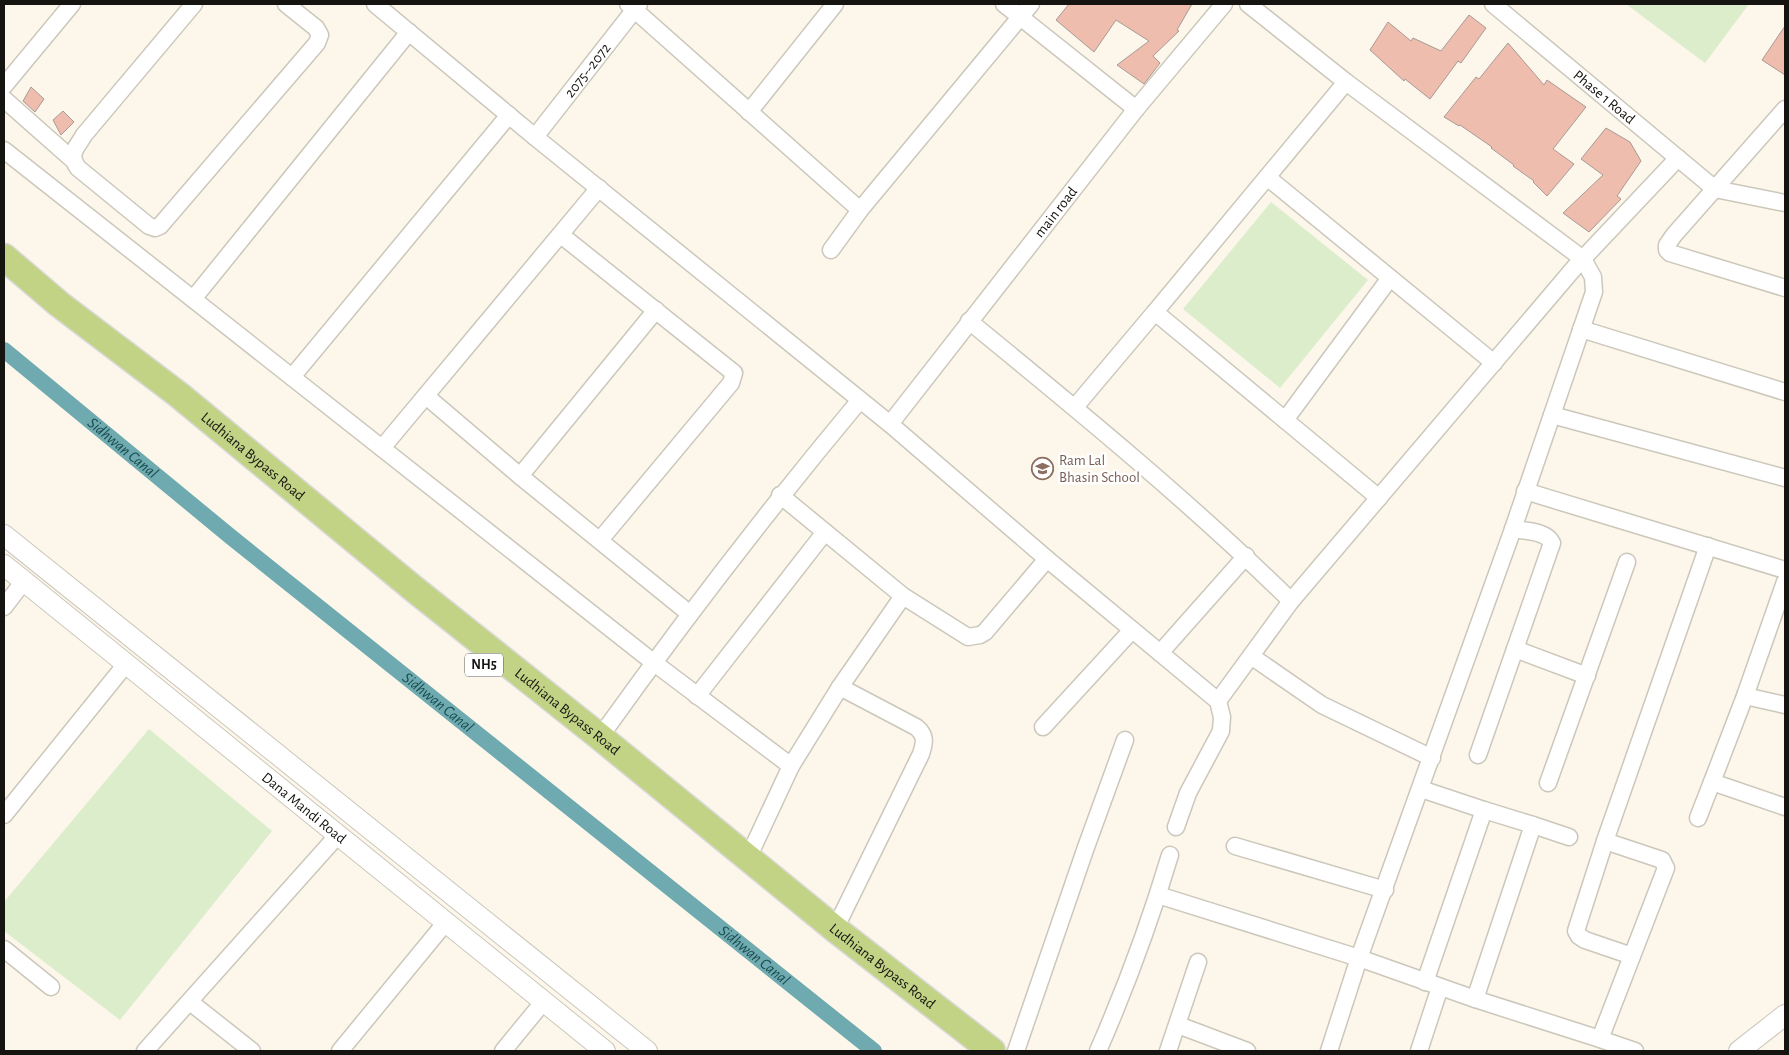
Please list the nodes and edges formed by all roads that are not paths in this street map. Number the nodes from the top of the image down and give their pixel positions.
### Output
1 (72, 4) edge
2 (194, 4) edge
3 (286, 4) edge
4 (375, 4) edge
5 (835, 4) edge
6 (1004, 4) edge
7 (1032, 4) edge
8 (1224, 4) edge
9 (1248, 4) edge
10 (1493, 4) edge
11 (634, 6) edge
12 (1021, 17) junction
13 (409, 32) junction
14 (1346, 82) junction
15 (4, 86) edge
16 (4, 99) edge
17 (1136, 109) junction
18 (1785, 109) edge
19 (749, 112) junction
20 (509, 115) junction
21 (535, 137) junction
22 (4, 150) edge
23 (1678, 158) junction
24 (72, 160) junction
25 (1267, 177) junction
26 (599, 188) junction
27 (1715, 189) junction
28 (1785, 203) edge
29 (860, 210) junction
30 (560, 234) junction
31 (830, 250) dead end
32 (4, 257) edge
33 (1583, 259) junction
34 (4, 278) edge
35 (1390, 278) junction
36 (1785, 288) edge
37 (193, 300) junction
38 (656, 310) junction
39 (1155, 312) junction
40 (969, 321) junction
41 (1581, 329) junction
42 (1494, 363) junction
43 (292, 378) junction
44 (1785, 392) edge
45 (426, 396) junction
46 (860, 400) junction
47 (1075, 407) junction
48 (1552, 415) junction
49 (1285, 420) junction
50 (890, 424) junction
51 (382, 448) junction
52 (520, 476) junction
53 (1785, 478) edge
54 (1525, 491) junction
55 (780, 496) junction
56 (1379, 498) junction
57 (1513, 529) junction
58 (825, 532) junction
59 (4, 535) edge
60 (600, 540) junction
61 (1708, 546) junction
62 (1246, 556) junction
63 (1046, 559) junction
64 (1627, 562) dead end
65 (4, 565) edge
66 (1785, 570) edge
67 (24, 581) junction
68 (1785, 582) edge
69 (903, 596) junction
70 (1291, 601) junction
71 (4, 607) edge
72 (690, 614) junction
73 (1778, 623) edge
74 (1132, 630) junction
75 (1515, 649) junction
76 (1160, 653) junction
77 (1251, 656) junction
78 (654, 662) junction
79 (126, 664) junction
80 (1586, 676) junction
81 (840, 686) junction
82 (697, 696) junction
83 (1745, 696) junction
84 (1218, 701) junction
85 (1785, 705) edge
86 (1043, 727) dead end
87 (600, 737) junction
88 (1125, 740) dead end
89 (1478, 755) dead end
90 (1432, 758) junction
91 (791, 766) junction
92 (1712, 782) junction
93 (1548, 783) dead end
94 (1421, 789) junction
95 (1785, 807) edge
96 (1484, 810) junction
97 (4, 815) edge
98 (1698, 818) dead end
99 (1533, 825) junction
100 (1176, 827) dead end
101 (338, 835) junction
102 (1569, 837) dead end
103 (1605, 840) junction
104 (1235, 846) dead end
105 (1170, 855) dead end
106 (748, 858) junction
107 (1385, 890) junction
108 (1158, 895) junction
109 (446, 922) junction
110 (835, 929) junction
111 (4, 949) edge
112 (1632, 956) junction
113 (1359, 958) junction
114 (1198, 962) dead end
115 (1433, 985) junction
116 (51, 987) dead end
117 (1475, 999) junction
118 (190, 1002) junction
119 (544, 1002) junction
120 (1785, 1015) edge
121 (1178, 1024) junction
122 (1600, 1039) junction
123 (145, 1051) edge
124 (252, 1051) edge
125 (340, 1051) edge
126 (503, 1051) edge
127 (605, 1051) edge
128 (647, 1051) edge
129 (966, 1051) edge
130 (992, 1051) edge
131 (1016, 1051) edge
132 (1098, 1051) edge
133 (1168, 1051) edge
134 (1247, 1051) edge
135 (1329, 1051) edge
136 (1419, 1051) edge
137 (1635, 1051) edge
138 (1739, 1051) edge

1 - 15 street
2 - 24 street
3 - 24 street
4 - 13 street
5 - 19 street
6 - 12 street
7 - 12 street
8 - 17 street, main road
9 - 14 street
10 - 23 street, Phase 1 Road
11 - 19 street
11 - 21 street, 2075--2072
12 - 17 street
12 - 29 street
13 - 20 street
13 - 37 street
14 - 25 street
14 - 33 street
16 - 24 street
17 - 40 street, main road
18 - 27 street
19 - 29 street
20 - 21 street
20 - 43 street
21 - 26 street
22 - 37 street
23 - 27 street, Phase 1 Road
23 - 33 street
25 - 35 street
25 - 39 street
26 - 30 street
26 - 46 street
27 - 28 street
27 - 36 street
29 - 31 street
30 - 38 street
30 - 45 street
32 - 87 highway, Ludhiana Bypass Road / NH5
33 - 41 street
33 - 42 street
34 - 129 highway, Ludhiana Bypass Road / NH5
35 - 42 street
35 - 49 street
37 - 43 street
38 - 52 street
38 - 60 street
39 - 47 street
39 - 49 street
40 - 47 street
40 - 50 street, main road
41 - 44 street
41 - 48 street
42 - 56 street
43 - 51 street
45 - 51 street
45 - 52 street
46 - 50 street
46 - 55 street
47 - 62 street
48 - 53 street
48 - 54 street
49 - 56 street
50 - 63 street
51 - 78 street
52 - 60 street
54 - 57 street
54 - 61 street
55 - 58 street
55 - 72 street
56 - 70 street
57 - 75 street
57 - 90 street
58 - 69 street
58 - 82 street
59 - 128 street
60 - 72 street
61 - 66 street
61 - 103 street
62 - 70 street
62 - 76 street
63 - 69 street
63 - 74 street
64 - 80 street
65 - 67 street, Dana Mandi Road
67 - 71 street
67 - 79 street, Dana Mandi Road
68 - 73 street
69 - 81 street
70 - 77 street
72 - 78 street
73 - 83 street
74 - 76 street
74 - 86 street
75 - 80 street
75 - 89 street
76 - 84 street
77 - 84 street
77 - 90 street
78 - 82 street
78 - 87 street
79 - 97 street
79 - 101 street, Dana Mandi Road
80 - 93 street
81 - 91 street
81 - 110 street
82 - 91 street
83 - 85 street
83 - 92 street
84 - 100 street
87 - 106 highway, Ludhiana Bypass Road / NH5
88 - 131 street
90 - 94 street
91 - 106 street
92 - 95 street
92 - 98 street
94 - 96 street
94 - 107 street
96 - 99 street
96 - 115 street
99 - 102 street
99 - 117 street
101 - 109 street, Dana Mandi Road
101 - 118 street
103 - 112 street
103 - 112 street
104 - 107 street
105 - 108 street
106 - 110 highway, Ludhiana Bypass Road / NH5
107 - 113 street
108 - 113 street
108 - 132 street
109 - 119 street, Dana Mandi Road
109 - 125 street
110 - 130 highway, Ludhiana Bypass Road / NH5
111 - 116 street
112 - 122 street
113 - 115 street
113 - 135 street
114 - 121 street
115 - 117 street
115 - 136 street
117 - 122 street
118 - 123 street
118 - 124 street
119 - 126 street
119 - 127 street, Dana Mandi Road
120 - 138 street
121 - 133 street
121 - 134 street
122 - 137 street

